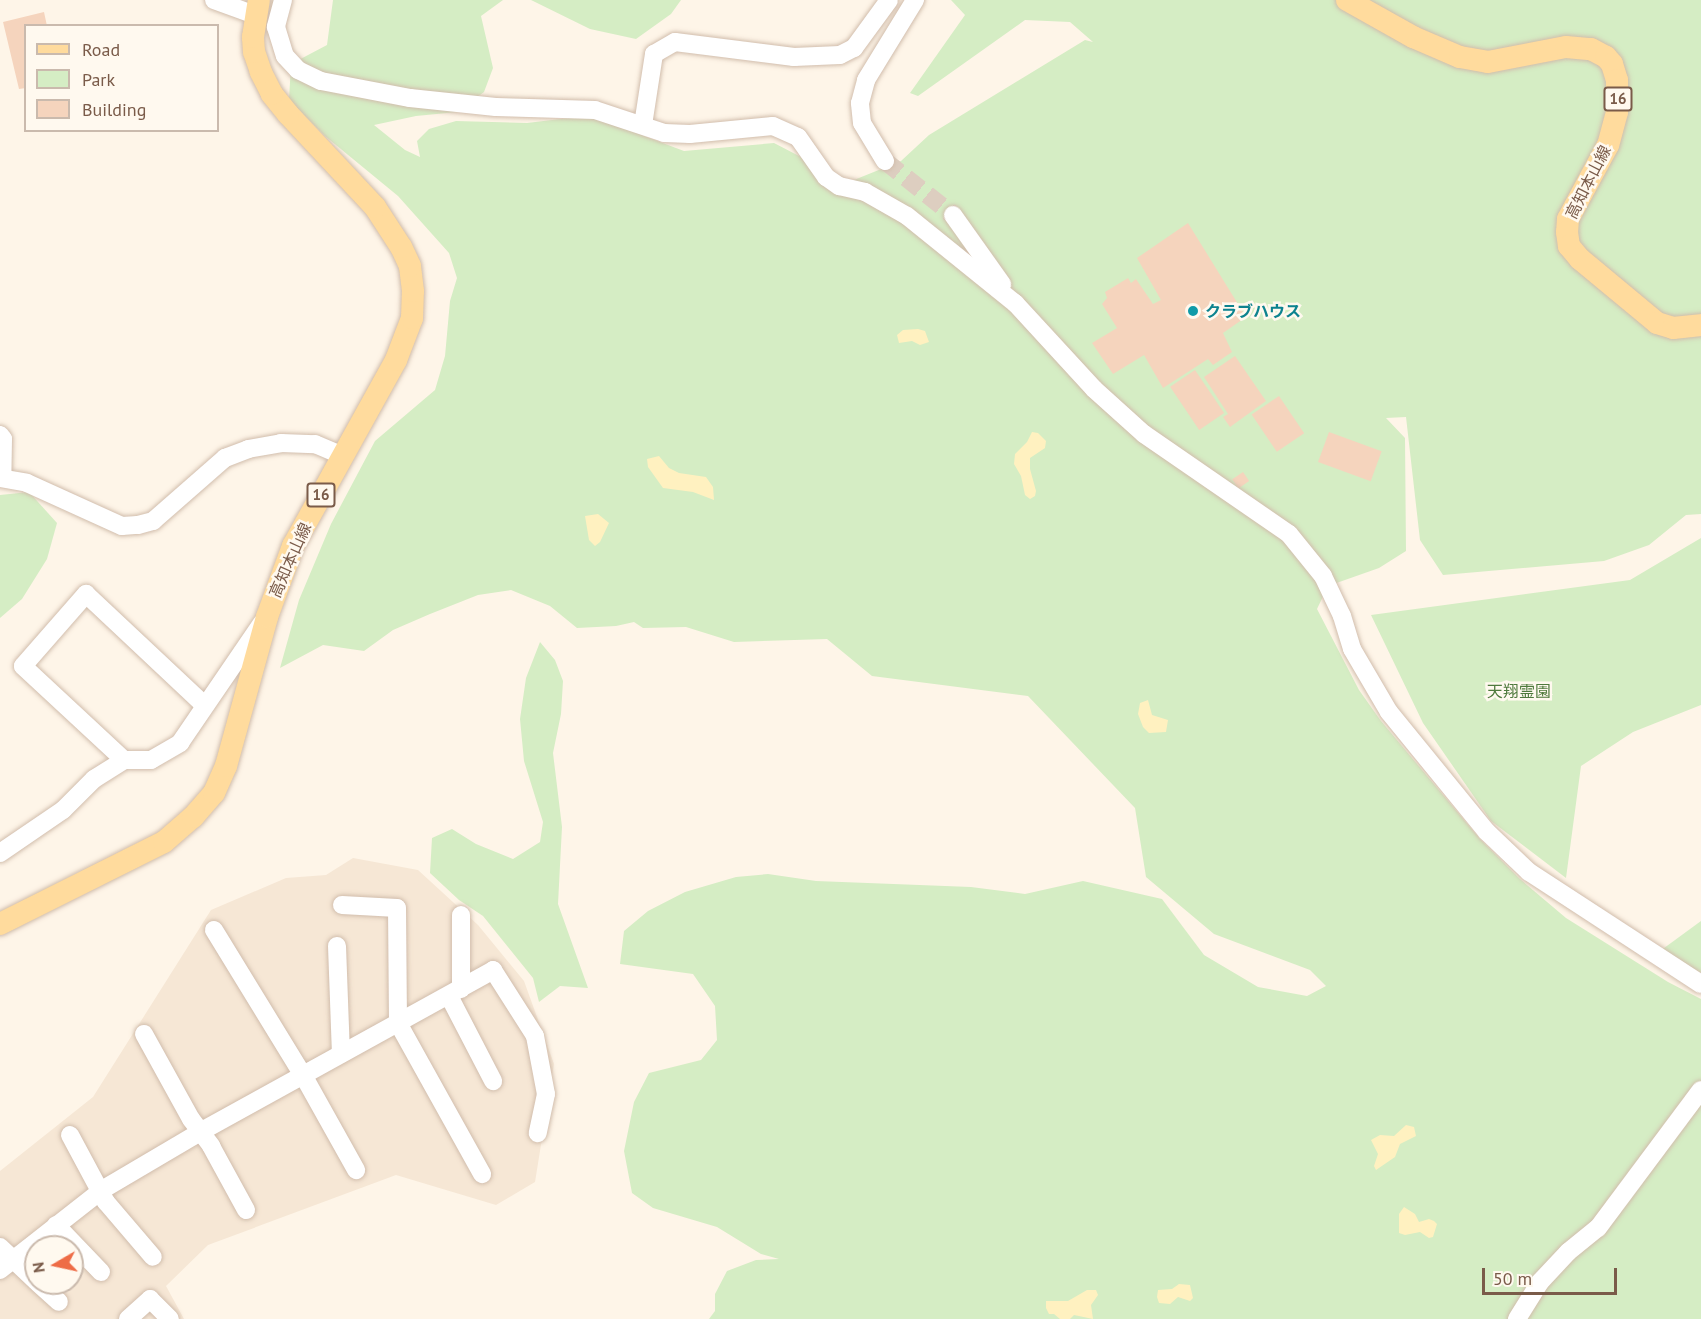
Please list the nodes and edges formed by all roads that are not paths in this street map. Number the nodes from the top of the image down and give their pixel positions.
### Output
1 (214, 0) edge
2 (284, 0) edge
3 (889, 0) edge
4 (915, 0) edge
5 (1347, 0) edge
6 (257, 8) edge
7 (643, 125) junction
8 (885, 161) tunnel mouth
9 (953, 215) tunnel mouth
10 (1015, 303) junction
11 (1701, 325) edge
12 (0, 435) edge
13 (343, 456) junction
14 (1, 478) edge
15 (267, 617) junction
16 (204, 705) junction
17 (124, 760) junction
18 (0, 853) edge
19 (342, 905) dead end
20 (461, 915) dead end
21 (0, 924) edge
22 (214, 930) dead end
23 (337, 946) dead end
24 (1701, 984) edge
25 (455, 992) junction
26 (398, 1023) junction
27 (144, 1034) dead end
28 (341, 1054) junction
29 (303, 1075) junction
30 (493, 1081) dead end
31 (1701, 1090) edge
32 (200, 1132) junction
33 (538, 1133) dead end
34 (70, 1135) dead end
35 (356, 1170) dead end
36 (482, 1174) dead end
37 (102, 1190) junction
38 (246, 1210) dead end
39 (56, 1225) junction
40 (153, 1257) dead end
41 (4, 1258) edge
42 (101, 1272) dead end
43 (24, 1273) edge
44 (51, 1295) edge
45 (59, 1302) dead end
46 (128, 1319) edge
47 (170, 1319) edge
48 (1517, 1319) edge

1 - 6 street
2 - 7 street
3 - 7 street
4 - 8 street
5 - 11 main road, 高知本山線 / 16
6 - 13 main road, 高知本山線 / 16
7 - 10 street
9 - 10 street
10 - 24 street
12 - 14 street
13 - 14 street
13 - 15 main road, 高知本山線 / 16
15 - 16 street
15 - 21 main road, 高知本山線 / 16
16 - 17 street
16 - 17 street
17 - 18 street
19 - 26 street
20 - 25 street
22 - 29 street
23 - 28 street
25 - 26 street
25 - 30 street
25 - 33 street
26 - 28 street
26 - 36 street
27 - 32 street
28 - 29 street
29 - 32 street
29 - 35 street
31 - 48 street
32 - 37 street
32 - 38 street
34 - 37 street
37 - 39 street
37 - 40 street
39 - 41 street
39 - 42 street
41 - 43 street
44 - 45 street
46 - 47 street

